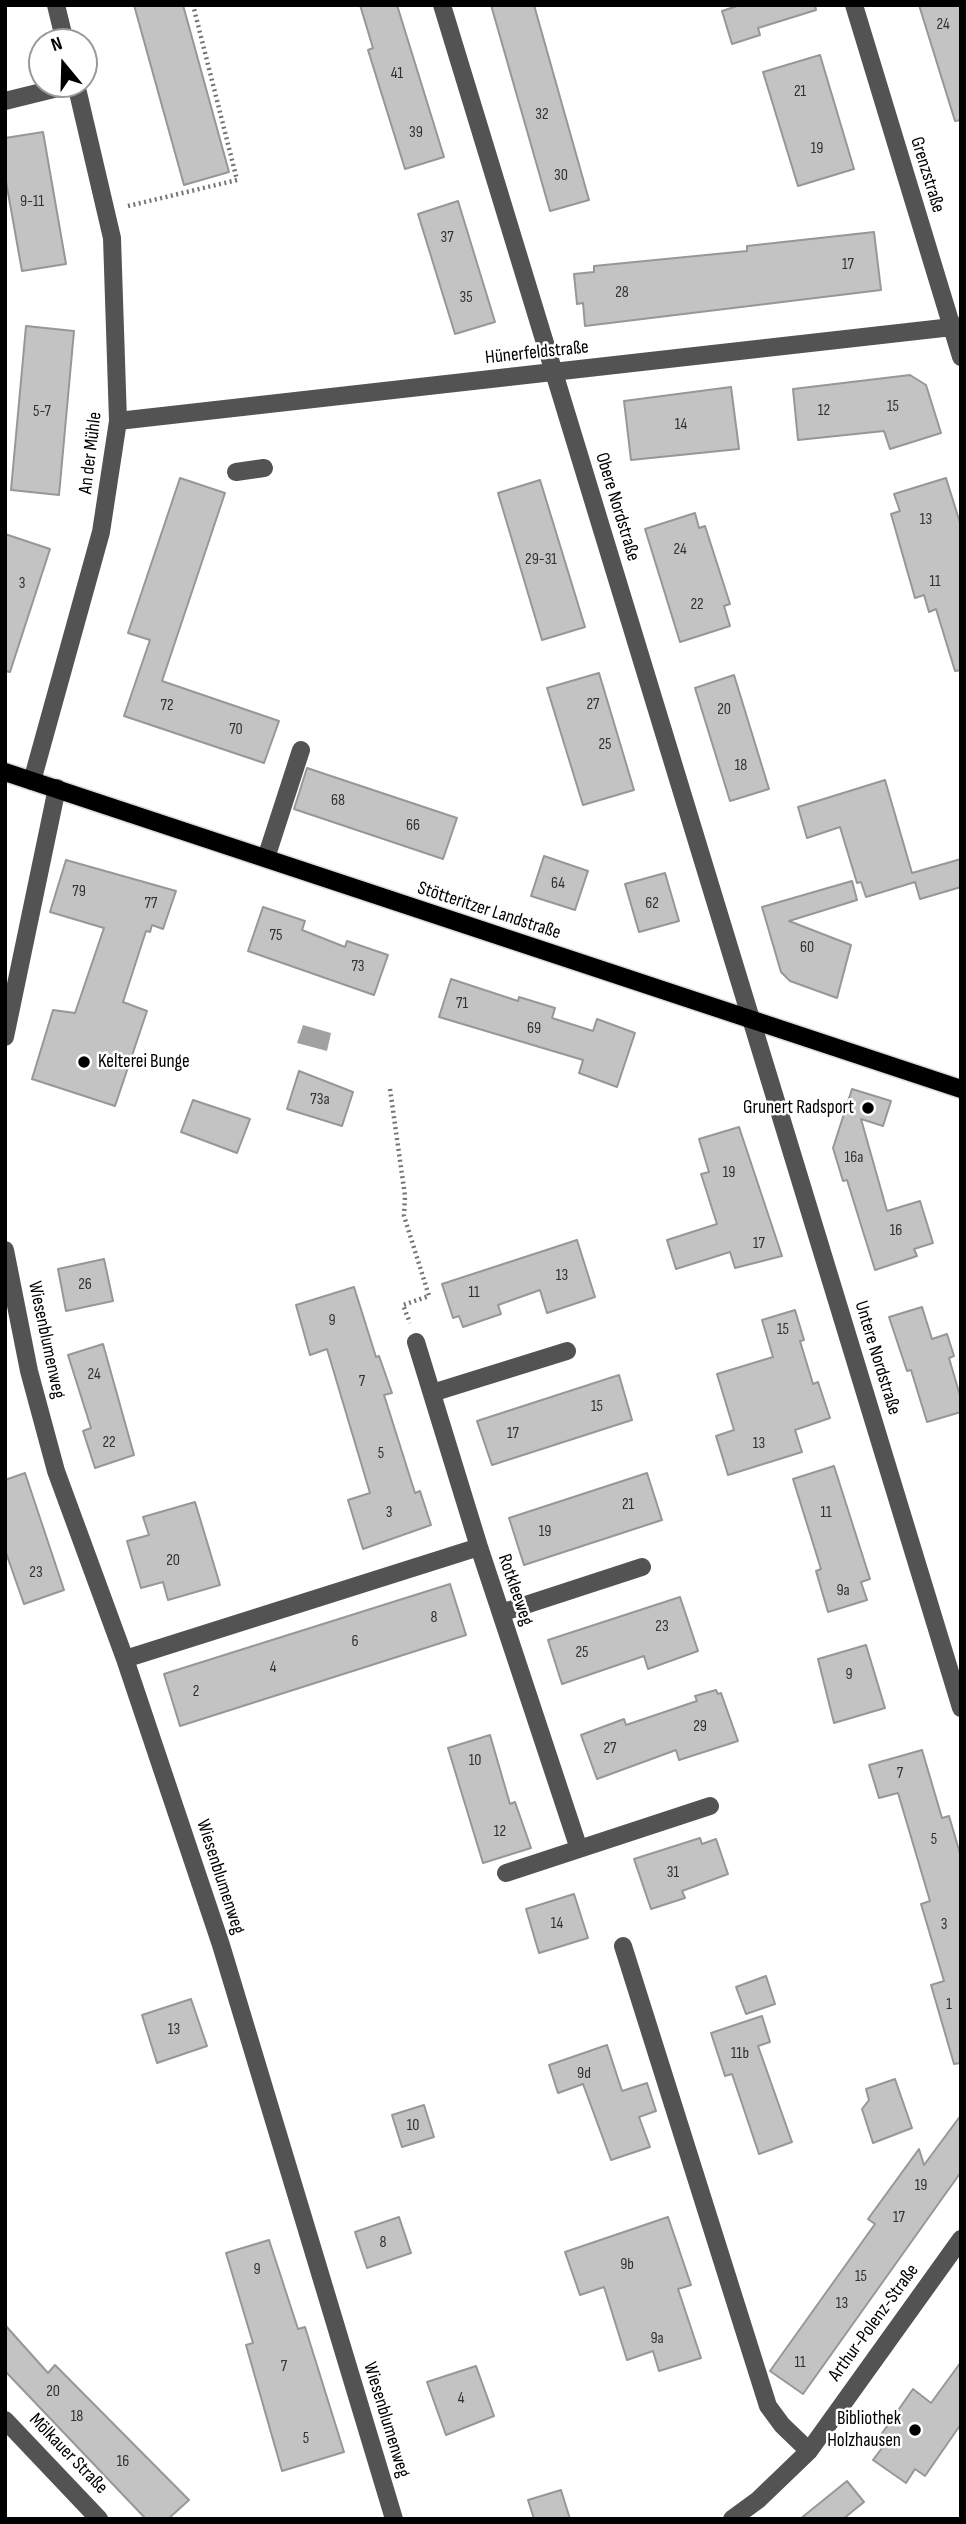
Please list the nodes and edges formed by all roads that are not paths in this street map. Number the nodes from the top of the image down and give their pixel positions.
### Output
1 (55, 5) edge
2 (442, 5) edge
3 (854, 5) edge
4 (61, 28) edge
5 (28, 95) edge
6 (78, 98) edge
7 (5, 101) edge
8 (956, 327) edge
9 (961, 357) edge
10 (553, 372) junction
11 (118, 421) junction
12 (264, 468) dead end
13 (236, 472) dead end
14 (301, 750) dead end
15 (5, 772) edge
16 (32, 781) junction
17 (57, 788) junction
18 (266, 858) junction
19 (754, 1021) junction
20 (5, 1037) edge
21 (961, 1089) edge
22 (5, 1250) edge
23 (416, 1342) road end
24 (567, 1351) dead end
25 (432, 1393) junction
26 (479, 1548) junction
27 (642, 1567) dead end
28 (501, 1613) junction
29 (125, 1659) junction
30 (961, 1708) edge
31 (710, 1807) dead end
32 (579, 1849) junction
33 (506, 1873) dead end
34 (623, 1946) dead end
35 (961, 2239) edge
36 (5, 2420) edge
37 (809, 2451) junction
38 (99, 2519) edge
39 (394, 2519) edge
40 (732, 2519) edge

1 - 4 street
2 - 10 street, Obere Nordstraße
3 - 8 street, Grenzstraße
5 - 7 street
6 - 11 street, An der Mühle
8 - 9 street, Grenzstraße
8 - 10 street, Hünerfeldstraße
10 - 11 street, Hünerfeldstraße
10 - 19 street, Obere Nordstraße
11 - 16 street, An der Mühle
12 - 13 street
14 - 18 street
15 - 16 main road, Stötteritzer Landstraße
16 - 17 main road, Stötteritzer Landstraße
17 - 18 main road, Stötteritzer Landstraße
17 - 20 street
18 - 19 main road, Stötteritzer Landstraße
19 - 21 main road, Stötteritzer Landstraße
19 - 30 street, Untere Nordstraße
22 - 29 street, Wiesenblumenweg
23 - 25 street, Rotkleeweg
24 - 25 street
25 - 26 street, Rotkleeweg
26 - 28 street, Rotkleeweg
26 - 29 street
27 - 28 street
28 - 32 street, Rotkleeweg
29 - 39 street, Wiesenblumenweg
31 - 32 street
32 - 33 street
34 - 37 street
35 - 37 street, Arthur-Polenz-Straße
36 - 38 street, Mölkauer Straße
37 - 40 street, Arthur-Polenz-Straße

